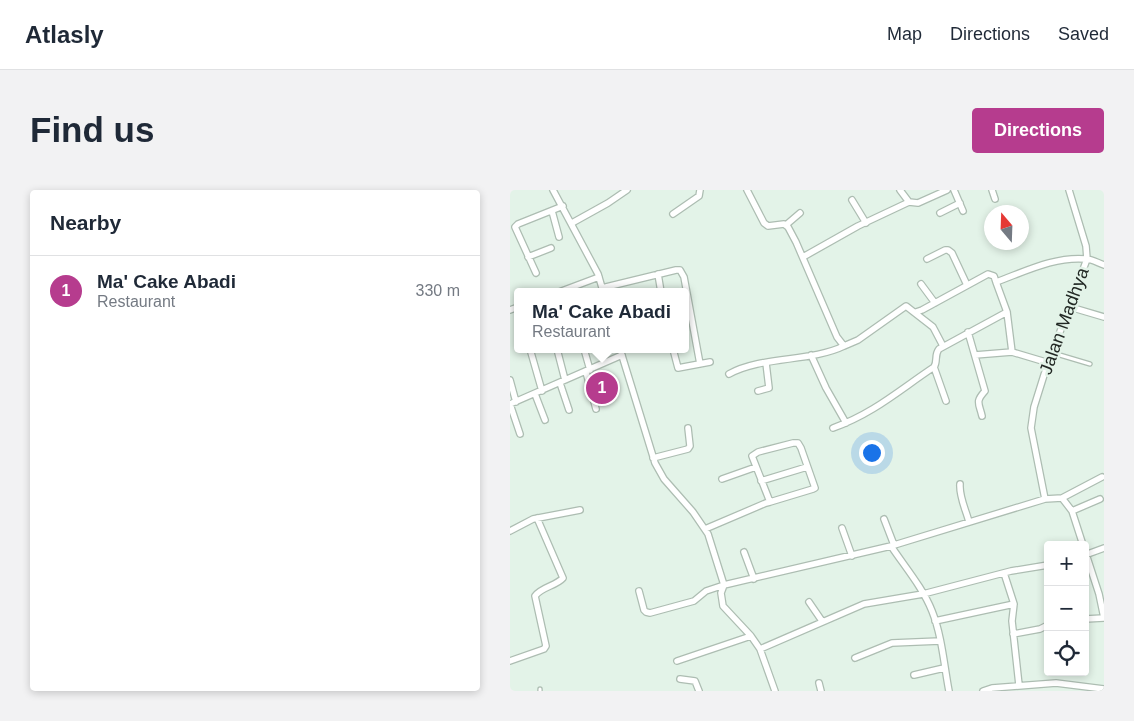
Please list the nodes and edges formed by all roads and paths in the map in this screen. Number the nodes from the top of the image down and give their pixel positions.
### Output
1 (553, 190) edge
2 (626, 190) edge
3 (700, 190) edge
4 (747, 190) edge
5 (900, 190) edge
6 (946, 190) edge
7 (954, 190) edge
8 (992, 190) edge
9 (1069, 190) edge
10 (996, 199) dead end
11 (852, 200) dead end
12 (909, 202) junction
13 (960, 204) junction
14 (563, 206) junction
15 (552, 211) junction
16 (963, 211) dead end
17 (940, 213) dead end
18 (673, 214) dead end
19 (800, 214) dead end
20 (572, 223) junction
21 (866, 223) junction
22 (786, 225) junction
23 (559, 237) dead end
24 (550, 248) dead end
25 (528, 257) junction
26 (802, 257) junction
27 (927, 259) dead end
28 (1087, 259) junction
29 (1104, 265) edge
30 (536, 272) dead end
31 (658, 274) junction
32 (598, 277) junction
33 (996, 282) junction
34 (921, 284) dead end
35 (967, 285) junction
36 (569, 288) edge
37 (601, 288) edge
38 (609, 288) edge
39 (660, 288) edge
40 (685, 288) edge
41 (935, 303) junction
42 (1070, 307) junction
43 (689, 308) edge
44 (916, 312) junction
45 (1007, 312) junction
46 (1104, 317) edge
47 (968, 332) junction
48 (844, 346) junction
49 (943, 346) junction
50 (1012, 352) junction
51 (1052, 352) junction
52 (531, 353) edge
53 (558, 353) edge
54 (585, 353) edge
55 (619, 353) edge
56 (621, 353) edge
57 (674, 353) edge
58 (811, 354) junction
59 (975, 355) junction
60 (710, 362) dead end
61 (766, 363) junction
62 (1048, 363) junction
63 (700, 364) junction
64 (1090, 364) dead end
65 (934, 367) junction
66 (588, 371) junction
67 (729, 374) dead end
68 (510, 380) edge
69 (563, 382) junction
70 (542, 391) junction
71 (758, 391) dead end
72 (535, 394) junction
73 (946, 401) dead end
74 (512, 404) edge
75 (596, 409) dead end
76 (569, 410) dead end
77 (982, 416) dead end
78 (545, 420) dead end
79 (846, 423) junction
80 (688, 428) dead end
81 (833, 428) dead end
82 (520, 434) dead end
83 (653, 458) junction
84 (756, 467) junction
85 (807, 467) junction
86 (1102, 477) dead end
87 (722, 479) dead end
88 (761, 481) junction
89 (960, 484) dead end
90 (1062, 498) junction
91 (1045, 499) junction
92 (1100, 499) dead end
93 (770, 502) junction
94 (580, 510) dead end
95 (1072, 511) junction
96 (537, 518) junction
97 (884, 519) dead end
98 (969, 522) junction
99 (842, 528) dead end
100 (705, 529) junction
101 (510, 531) edge
102 (1082, 541) edge
103 (892, 546) junction
104 (1104, 548) edge
105 (744, 552) dead end
106 (1089, 552) edge
107 (852, 556) junction
108 (1089, 561) edge
109 (1044, 566) edge
110 (1004, 573) junction
111 (754, 579) junction
112 (724, 586) junction
113 (639, 590) dead end
114 (923, 594) junction
115 (1102, 594) edge
116 (810, 602) dead end
117 (1014, 604) junction
118 (1104, 618) edge
119 (1089, 619) edge
120 (936, 621) junction
121 (822, 622) junction
122 (1044, 626) edge
123 (1013, 634) junction
124 (751, 636) junction
125 (940, 641) junction
126 (760, 649) junction
127 (855, 658) dead end
128 (510, 661) edge
129 (677, 661) dead end
130 (944, 668) junction
131 (914, 675) dead end
132 (680, 679) dead end
133 (819, 683) dead end
134 (1019, 685) junction
135 (1104, 690) edge
136 (699, 691) edge
137 (775, 691) edge
138 (821, 691) edge
139 (948, 691) edge
140 (983, 691) edge

1 - 14 street
2 - 20 street
3 - 18 street
4 - 22 street
5 - 12 street
6 - 12 street
7 - 13 street
8 - 10 street
9 - 28 street, Jalan Madhya
11 - 21 street
12 - 21 street
13 - 16 street
13 - 17 street
14 - 15 street
14 - 20 street
15 - 23 street
15 - 25 street
19 - 22 street
20 - 32 street
21 - 26 street
22 - 26 street
24 - 25 street
25 - 30 street
26 - 48 street
27 - 35 street
28 - 29 street
28 - 33 street
28 - 42 street, Jalan Madhya
31 - 38 street
31 - 39 street
31 - 40 street
32 - 36 street
32 - 37 street
33 - 35 street
33 - 45 street
34 - 41 street
35 - 41 street
41 - 44 street
42 - 46 street
42 - 51 street, Jalan Madhya
43 - 63 street
44 - 48 street
44 - 49 street
45 - 47 street
45 - 50 street
47 - 49 street
47 - 59 street
48 - 58 street
49 - 65 street
50 - 59 street
50 - 62 street
51 - 62 street, Jalan Madhya
51 - 64 lane
52 - 70 street
53 - 69 street
54 - 66 street
55 - 66 street
56 - 83 street
57 - 63 street
58 - 61 street
58 - 79 street
59 - 77 street
60 - 63 street
61 - 67 street
61 - 71 street
62 - 91 street, Jalan Madhya
65 - 73 street
65 - 79 street
66 - 69 street
66 - 75 street
68 - 74 street
69 - 70 street
69 - 76 street
70 - 72 street
72 - 74 street
72 - 78 street
74 - 82 street
79 - 81 street
80 - 83 street
83 - 100 street
84 - 85 street
84 - 87 street
84 - 88 street
85 - 88 street
85 - 93 street
86 - 90 street
88 - 93 street
89 - 98 street
90 - 91 street
90 - 95 street
91 - 98 street
92 - 95 street
93 - 100 street
94 - 96 street
95 - 102 street
96 - 101 street
96 - 128 street
97 - 103 street
98 - 103 street
99 - 107 street
100 - 112 street
103 - 107 street
103 - 114 street
104 - 106 street
105 - 111 street
107 - 111 street
108 - 115 street
109 - 110 street
110 - 114 street
110 - 117 street
111 - 112 street
112 - 113 street
112 - 124 street
114 - 120 street
114 - 121 street
115 - 118 street
116 - 121 street
117 - 120 street
117 - 123 street
118 - 119 street
120 - 125 street
121 - 126 street
122 - 123 street
123 - 134 street
124 - 126 street
124 - 129 street
125 - 127 street
125 - 130 street
126 - 137 street
130 - 131 street
130 - 139 street
132 - 136 street
133 - 138 street
134 - 135 street
134 - 140 street

